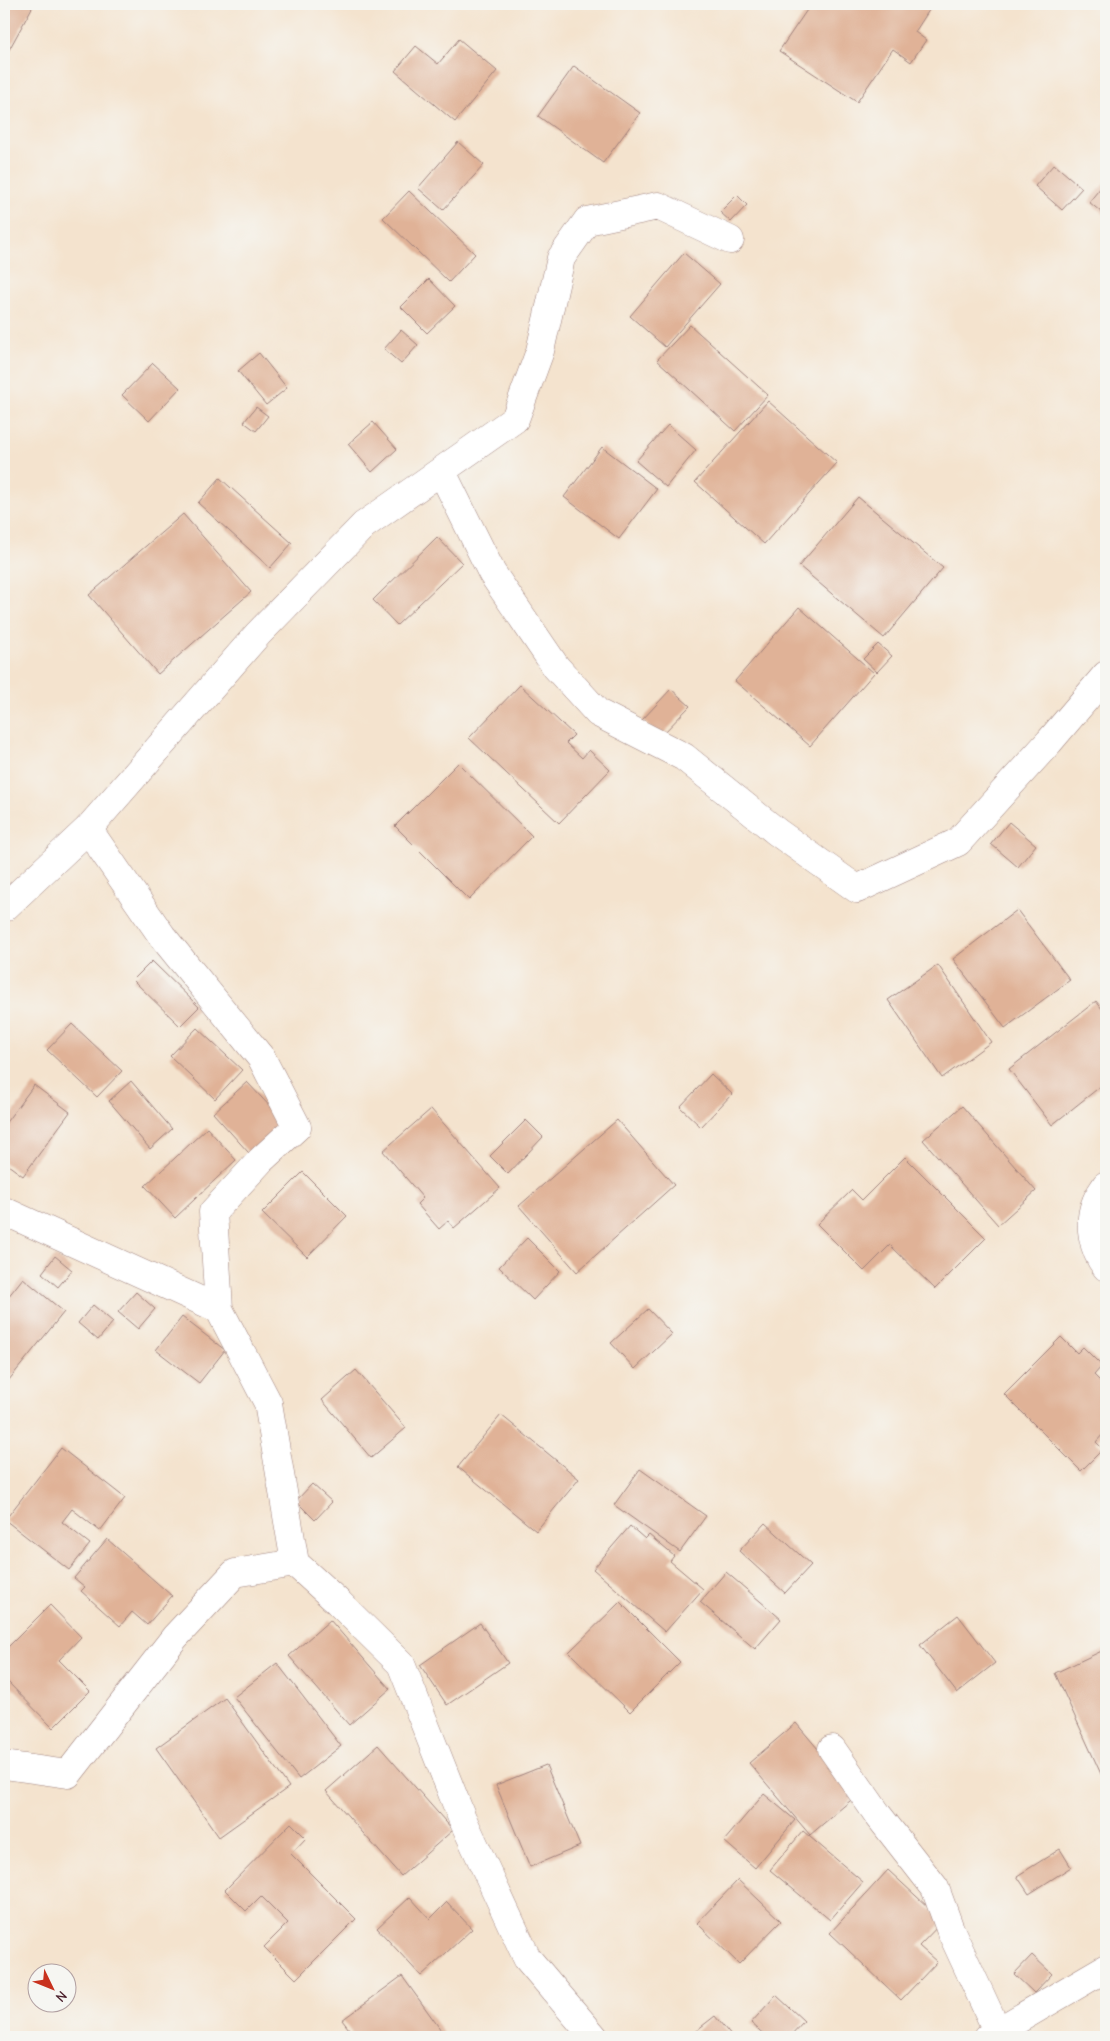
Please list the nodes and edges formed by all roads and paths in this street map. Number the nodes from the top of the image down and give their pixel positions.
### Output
1 (730, 240) dead end
2 (442, 472) junction
3 (1106, 674) edge
4 (88, 829) junction
5 (4, 908) edge
6 (1106, 1185) edge
7 (4, 1211) edge
8 (1106, 1267) edge
9 (219, 1310) junction
10 (295, 1563) junction
11 (832, 1749) dead end
12 (4, 1765) edge
13 (1106, 1968) edge
14 (995, 2035) edge
15 (594, 2037) edge

1 - 2 street
2 - 3 street
2 - 4 street
4 - 5 street
4 - 9 street
6 - 8 street
7 - 9 street
9 - 10 street
10 - 12 street
10 - 15 street
11 - 14 street
13 - 14 street

